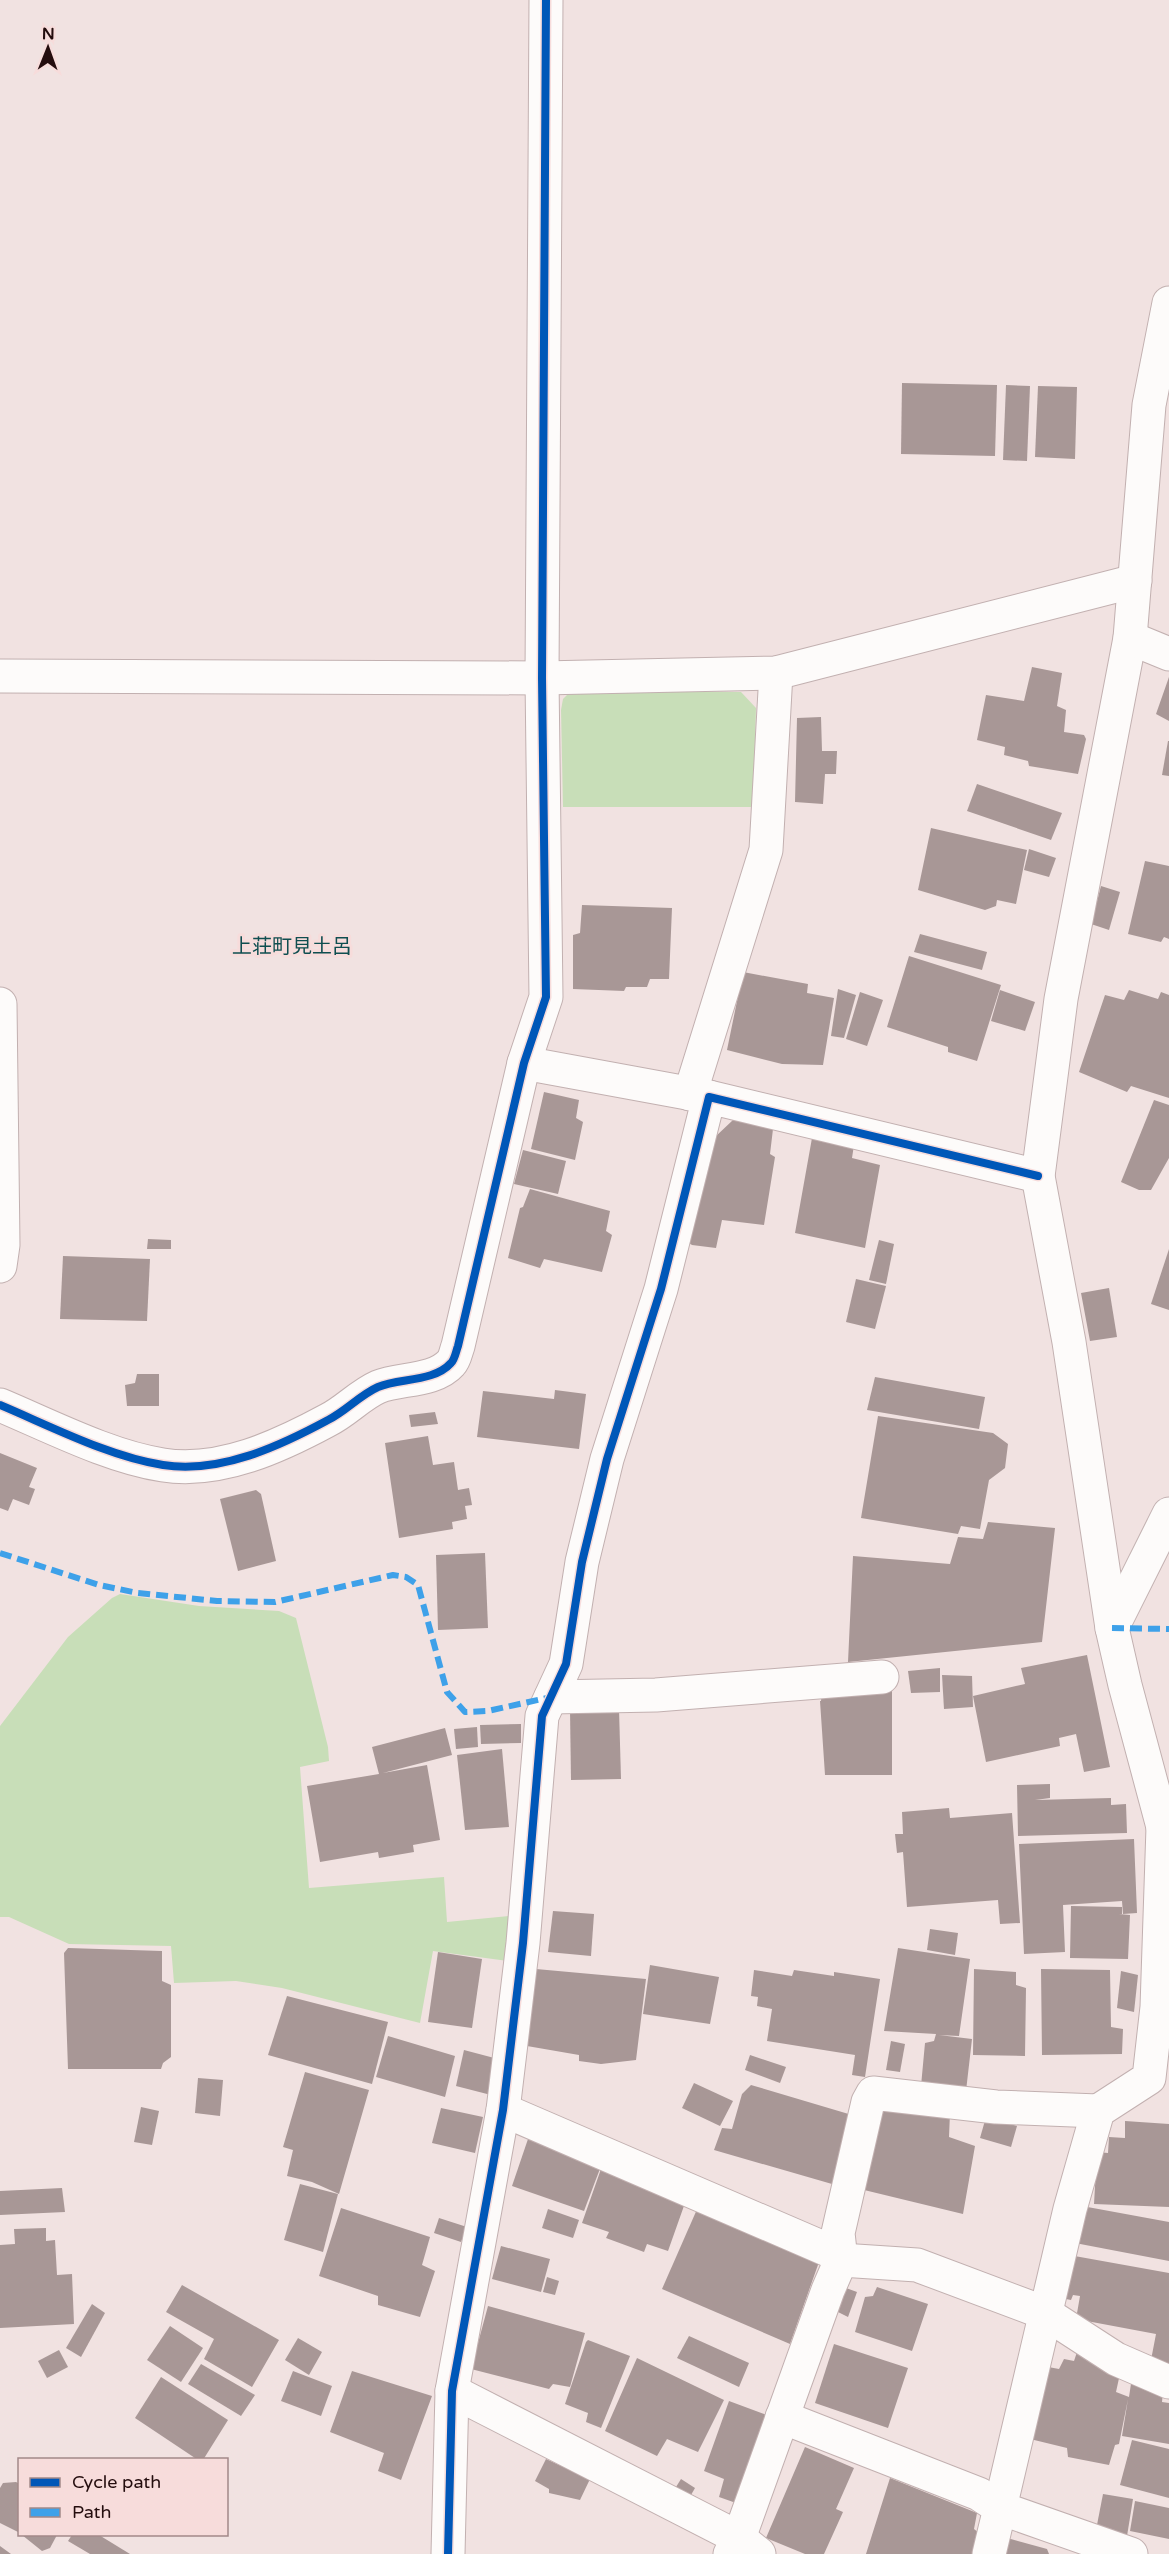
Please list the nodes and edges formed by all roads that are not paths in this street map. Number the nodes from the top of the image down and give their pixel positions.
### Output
1 (546, 0) edge
2 (1169, 303) edge
3 (1135, 580) junction
4 (1130, 638) junction
5 (1169, 654) edge
6 (776, 673) junction
7 (0, 676) edge
8 (542, 678) junction
9 (0, 1004) edge
10 (524, 1063) junction
11 (699, 1096) junction
12 (1038, 1176) junction
13 (0, 1266) edge
14 (0, 1405) edge
15 (1169, 1514) edge
16 (1112, 1628) junction
17 (882, 1677) dead end
18 (551, 1696) junction
19 (1166, 1833) edge
20 (503, 2110) junction
21 (1098, 2111) junction
22 (841, 2260) junction
23 (1045, 2313) junction
24 (1169, 2382) edge
25 (452, 2391) junction
26 (782, 2417) junction
27 (1000, 2508) junction
28 (743, 2549) edge
29 (448, 2554) edge
30 (989, 2554) edge
31 (1131, 2554) edge

1 - 8 street
2 - 3 street
3 - 4 street
3 - 6 street
4 - 5 street
4 - 12 street
6 - 8 street
6 - 11 street
7 - 8 street
8 - 10 street
9 - 13 street
10 - 11 street
10 - 14 street
11 - 12 street
11 - 18 street
12 - 16 street
15 - 16 street
16 - 19 street
17 - 18 street
18 - 20 street
19 - 21 street
20 - 22 street
20 - 25 street
21 - 22 street
21 - 23 street
22 - 23 street
22 - 26 street
23 - 24 street
23 - 27 street
25 - 28 street
25 - 29 street
26 - 27 street
26 - 28 street
27 - 30 street
27 - 31 street

